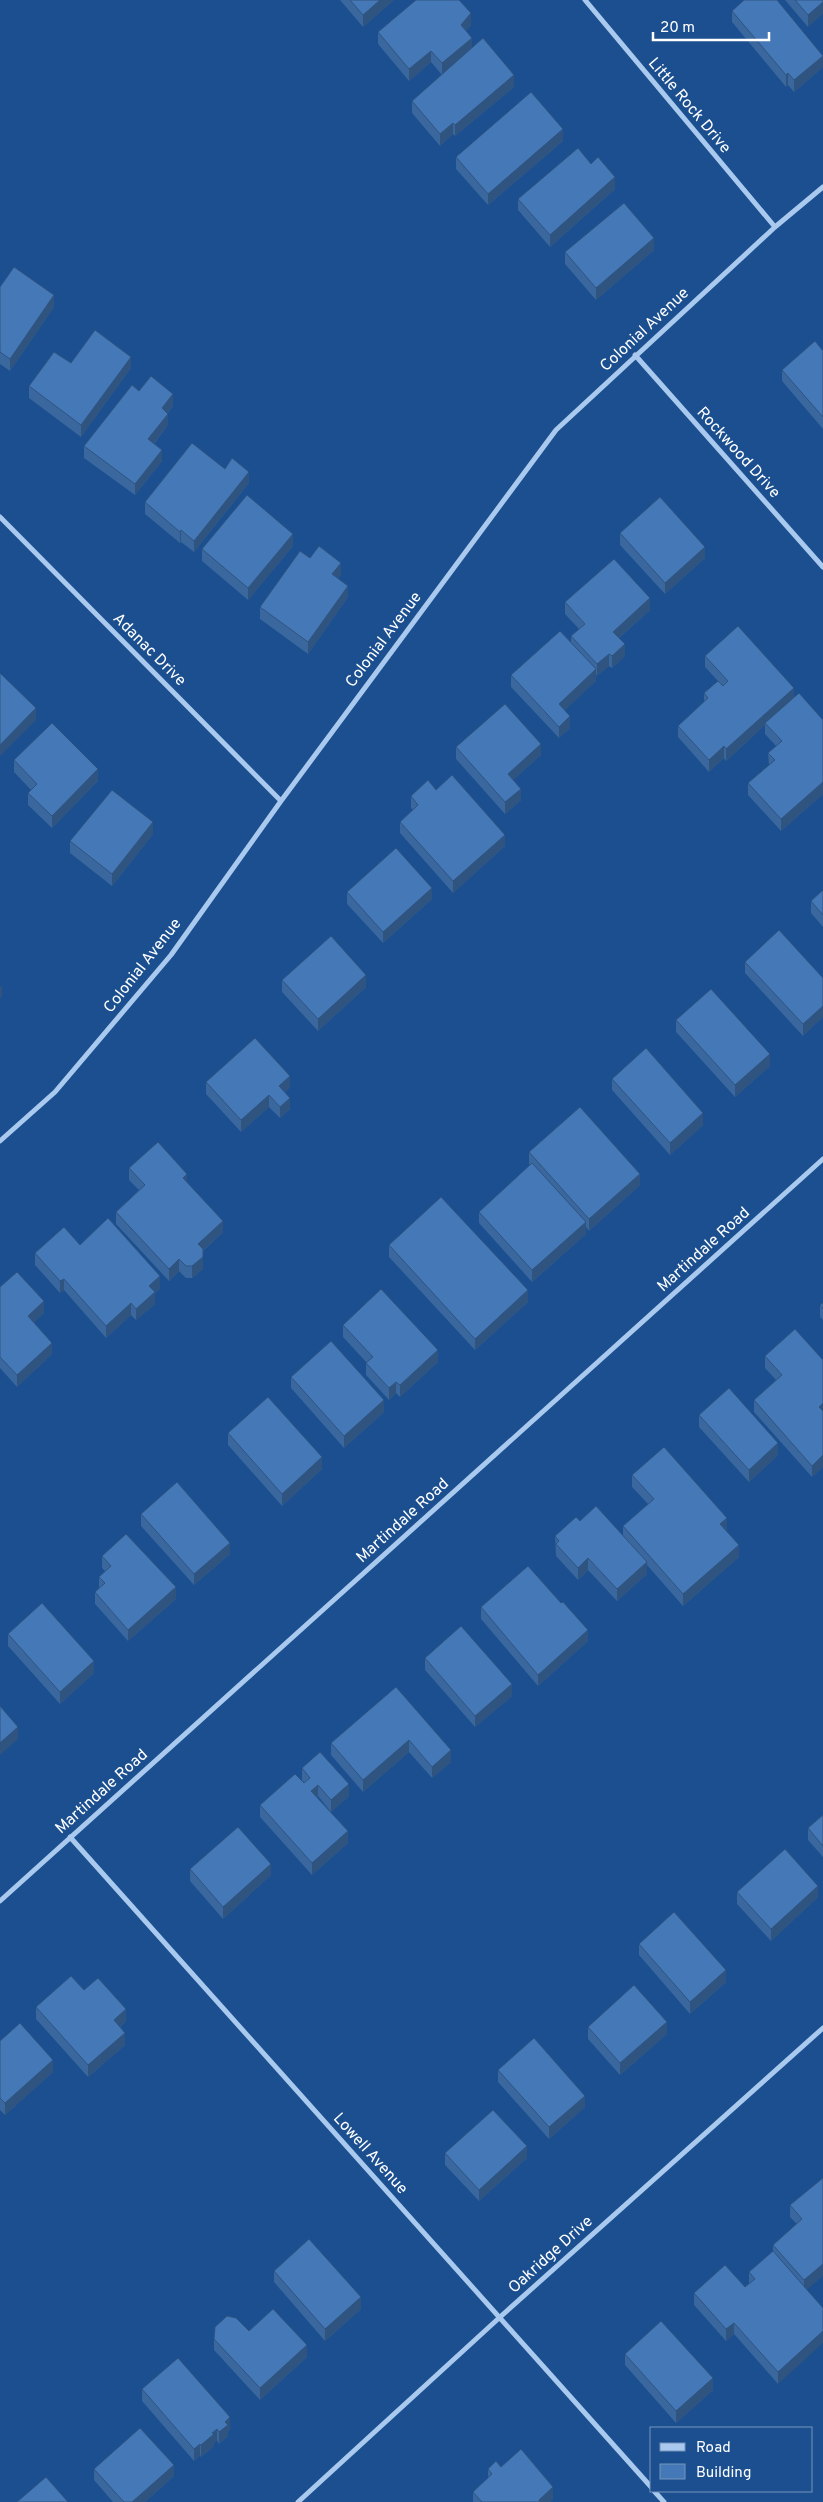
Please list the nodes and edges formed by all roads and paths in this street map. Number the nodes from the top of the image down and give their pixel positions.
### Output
1 (585, 0) edge
2 (823, 187) edge
3 (775, 227) junction
4 (635, 355) junction
5 (0, 517) edge
6 (823, 567) edge
7 (280, 801) junction
8 (0, 1140) edge
9 (823, 1159) edge
10 (70, 1837) junction
11 (0, 1901) edge
12 (823, 2028) edge
13 (499, 2318) junction
14 (650, 2486) edge
15 (655, 2492) edge
16 (298, 2502) edge
17 (664, 2502) edge

1 - 3 street, Little Rock Drive
2 - 3 street, Colonial Avenue
3 - 4 street, Colonial Avenue
4 - 6 street, Rockwood Drive
4 - 7 street, Colonial Avenue
5 - 7 street, Adanac Drive
7 - 8 street, Colonial Avenue
9 - 10 street, Martindale Road
10 - 11 street, Martindale Road
10 - 13 street, Lowell Avenue
12 - 13 street, Oakridge Drive
13 - 14 street, Lowell Avenue
13 - 16 street, Oakridge Drive
15 - 17 street

